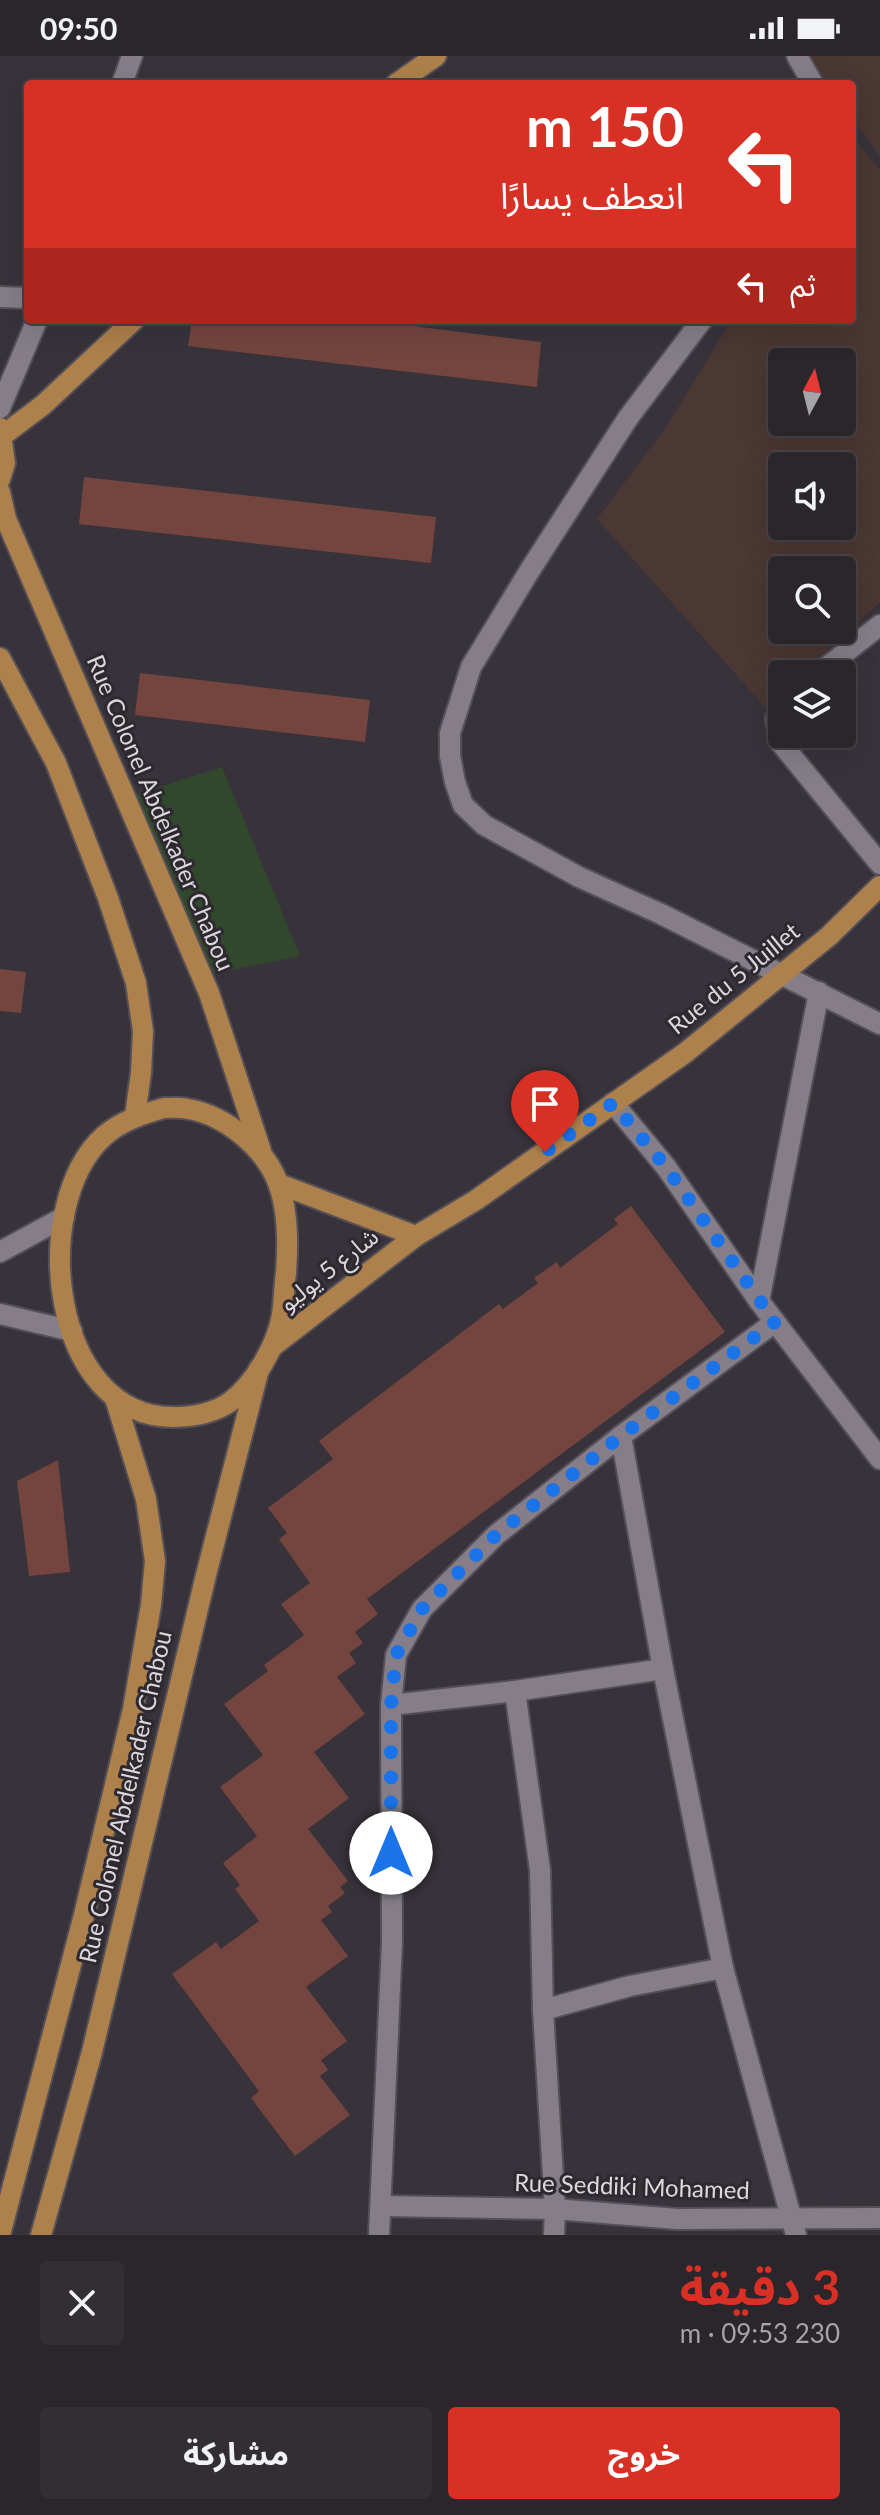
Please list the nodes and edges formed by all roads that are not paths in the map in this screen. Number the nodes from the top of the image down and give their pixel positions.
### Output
1 (132, 56) edge
2 (436, 56) edge
3 (797, 56) edge
4 (123, 80) edge
5 (402, 80) edge
6 (811, 80) edge
7 (0, 297) edge
8 (24, 298) edge
9 (35, 324) edge
10 (130, 324) edge
11 (699, 324) edge
12 (0, 408) edge
13 (1, 432) edge
14 (0, 479) edge
15 (0, 492) edge
16 (880, 625) edge
17 (0, 658) edge
18 (836, 660) edge
19 (785, 748) edge
20 (880, 864) edge
21 (880, 886) edge
22 (783, 975) junction
23 (819, 992) junction
24 (880, 1024) edge
25 (613, 1103) junction
26 (135, 1116) junction
27 (264, 1158) junction
28 (279, 1184) junction
29 (64, 1217) junction
30 (416, 1236) junction
31 (0, 1252) edge
32 (759, 1301) junction
33 (0, 1314) edge
34 (775, 1322) junction
35 (72, 1331) junction
36 (273, 1346) junction
37 (259, 1369) junction
38 (115, 1398) junction
39 (621, 1436) junction
40 (880, 1458) edge
41 (663, 1669) junction
42 (515, 1691) junction
43 (391, 1705) junction
44 (723, 1968) junction
45 (543, 2010) junction
46 (382, 2206) junction
47 (555, 2209) junction
48 (880, 2218) edge
49 (794, 2226) edge
50 (678, 2227) edge
51 (0, 2232) edge
52 (41, 2235) edge
53 (379, 2235) edge
54 (554, 2235) edge

1 - 4 street
2 - 5 main road
3 - 6 street
7 - 8 street
9 - 12 street
10 - 13 main road
11 - 22 street
13 - 14 main road
15 - 27 main road, Rue Colonel Abdelkader Chabou
16 - 18 street
17 - 26 main road
19 - 20 street
21 - 22 main road, Rue du 5 Juillet
22 - 23 street
22 - 25 main road, Rue du 5 Juillet
23 - 24 street
23 - 32 street
25 - 30 main road, شارع 5 يوليو
25 - 32 street
26 - 27 main road
26 - 29 main road
27 - 28 main road
28 - 30 main road, شارع 5 يوليو
28 - 36 main road
29 - 31 street
29 - 35 main road
30 - 36 main road, شارع 5 يوليو
32 - 34 street
33 - 35 street
34 - 39 street
34 - 40 street
35 - 38 main road
36 - 37 main road
37 - 38 main road
37 - 52 main road, Rue Colonel Abdelkader Chabou
38 - 51 main road, Rue Colonel Abdelkader Chabou
39 - 41 street
39 - 43 street
41 - 42 street
41 - 44 street
42 - 43 street
42 - 45 street
43 - 46 street
44 - 45 street
44 - 49 street
45 - 47 street
46 - 47 street, Rue Seddiki Mohamed
46 - 53 street
47 - 50 street, Rue Seddiki Mohamed
47 - 54 street
48 - 49 street, Rue Seddiki Mohamed
49 - 50 street, Rue Seddiki Mohamed

